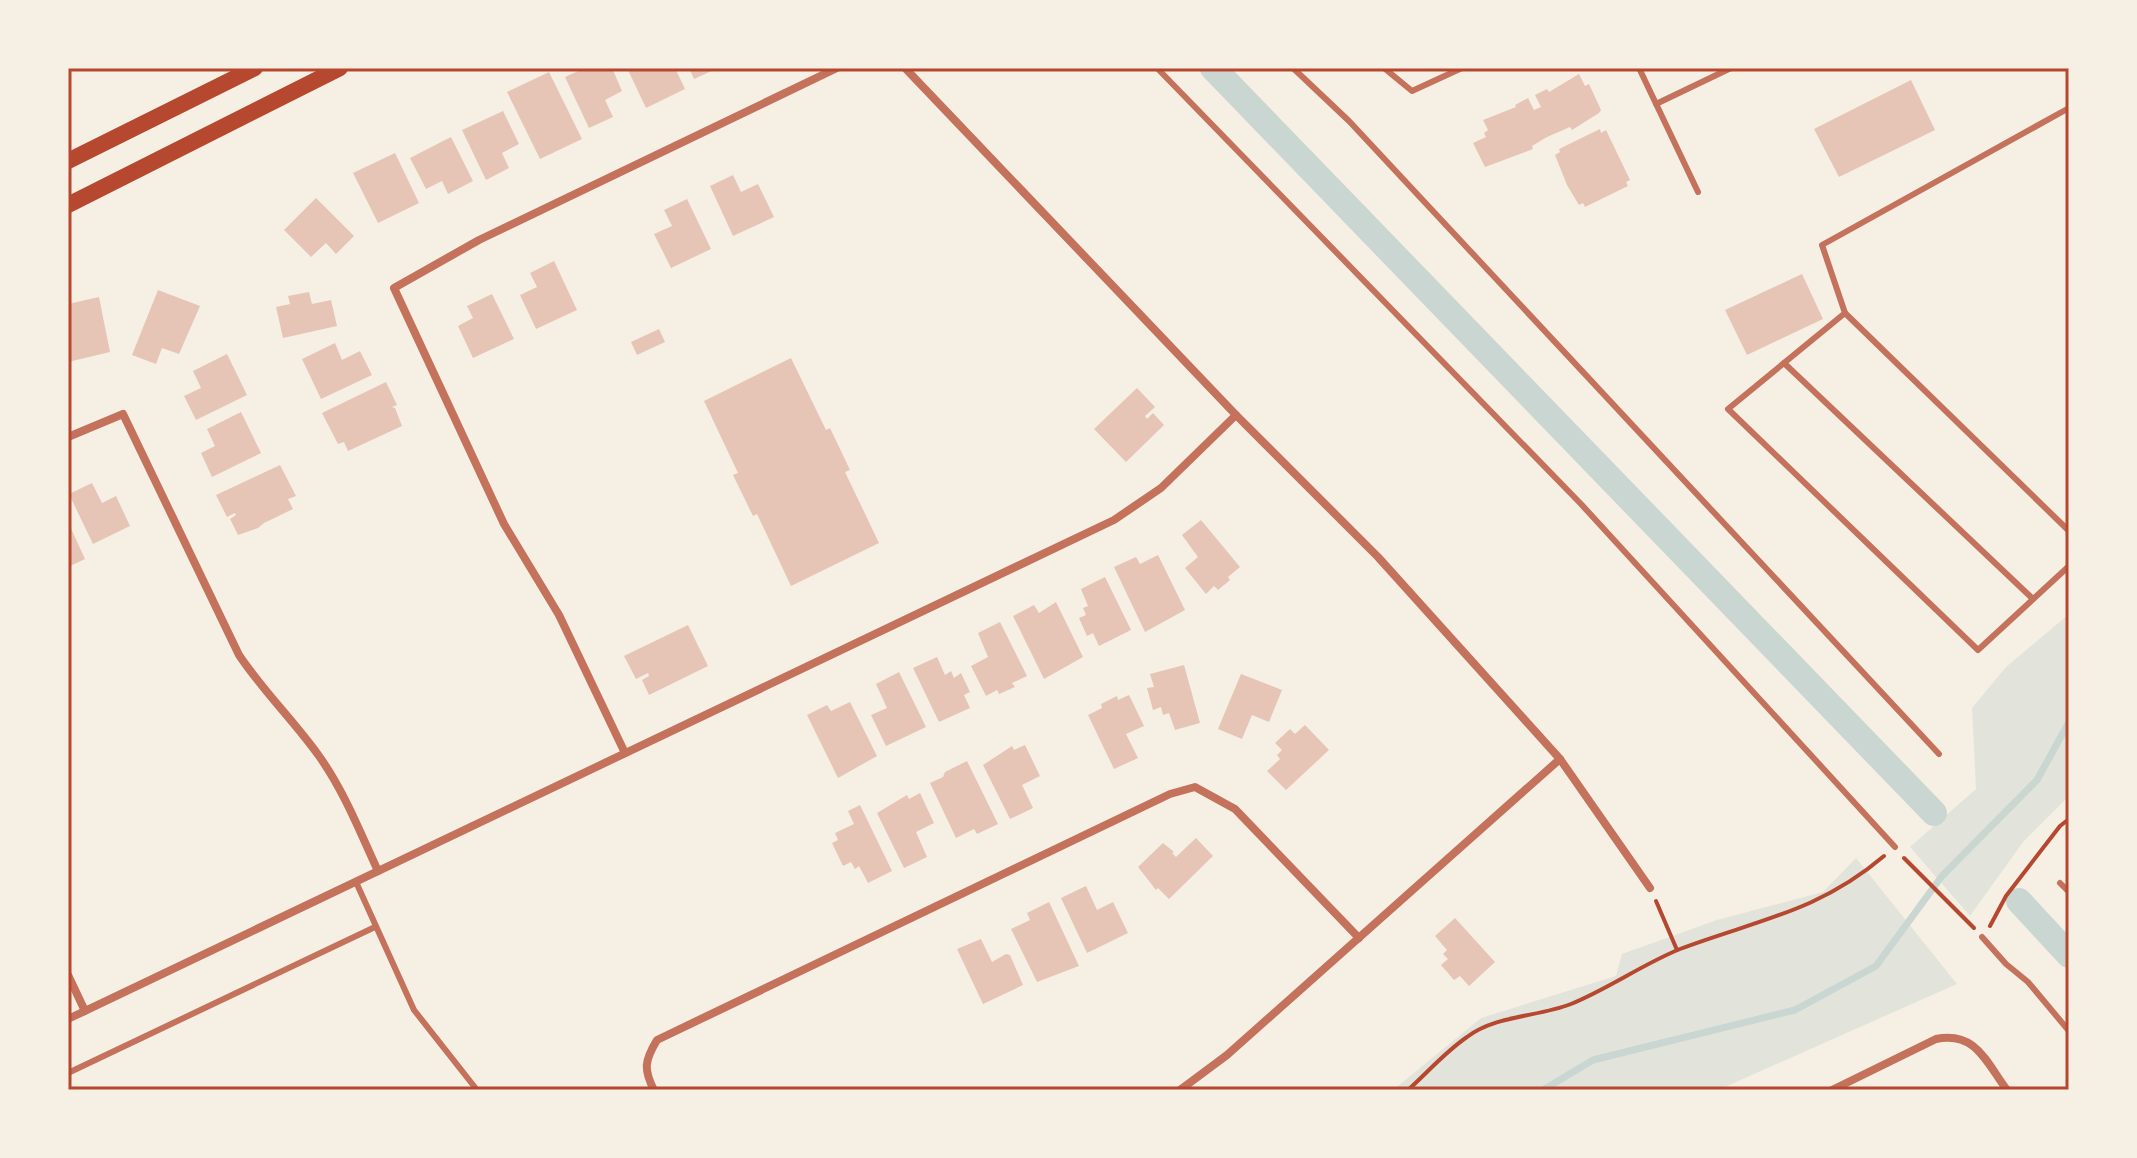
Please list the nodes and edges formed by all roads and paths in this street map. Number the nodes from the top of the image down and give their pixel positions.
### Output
1 (255, 68) edge
2 (340, 68) edge
3 (837, 68) edge
4 (905, 68) edge
5 (1157, 68) edge
6 (1293, 68) edge
7 (1384, 68) edge
8 (1462, 68) edge
9 (1639, 68) edge
10 (1731, 68) edge
11 (1656, 104) junction
12 (2069, 108) edge
13 (68, 161) edge
14 (1698, 192) dead end
15 (68, 205) edge
16 (1845, 313) junction
17 (1784, 363) junction
18 (1236, 415) junction
19 (68, 437) edge
20 (2069, 531) edge
21 (2069, 566) edge
22 (2033, 599) junction
23 (625, 753) junction
24 (1939, 754) dead end
25 (1560, 759) junction
26 (2069, 819) edge
27 (1895, 847) junction
28 (378, 871) junction
29 (356, 882) junction
30 (2060, 883) dead end
31 (1650, 888) joint
32 (2069, 892) edge
33 (375, 927) junction
34 (1982, 937) junction
35 (1359, 938) junction
36 (1677, 950) junction
37 (68, 975) edge
38 (85, 1011) junction
39 (68, 1019) edge
40 (2069, 1031) edge
41 (68, 1073) edge
42 (477, 1090) edge
43 (654, 1090) edge
44 (1180, 1090) edge
45 (1408, 1090) edge
46 (1832, 1090) edge
47 (2007, 1090) edge

1 - 13 main road
2 - 15 main road
3 - 23 street
4 - 18 street
5 - 27 lane
6 - 24 lane
7 - 8 lane
9 - 11 lane
10 - 11 lane
11 - 14 lane
12 - 16 lane
16 - 17 lane
16 - 20 lane
17 - 22 lane
17 - 22 lane
18 - 23 street
18 - 25 street
19 - 28 street
21 - 22 lane
23 - 28 street
25 - 31 street
25 - 35 street
26 - 34 path
27 - 34 path
27 - 36 path
28 - 29 street
29 - 33 lane
29 - 38 street
30 - 32 lane
31 - 36 path
33 - 41 lane
33 - 42 lane
34 - 40 lane
35 - 43 street
35 - 44 street
36 - 45 path
37 - 38 street
38 - 39 street
46 - 47 street

